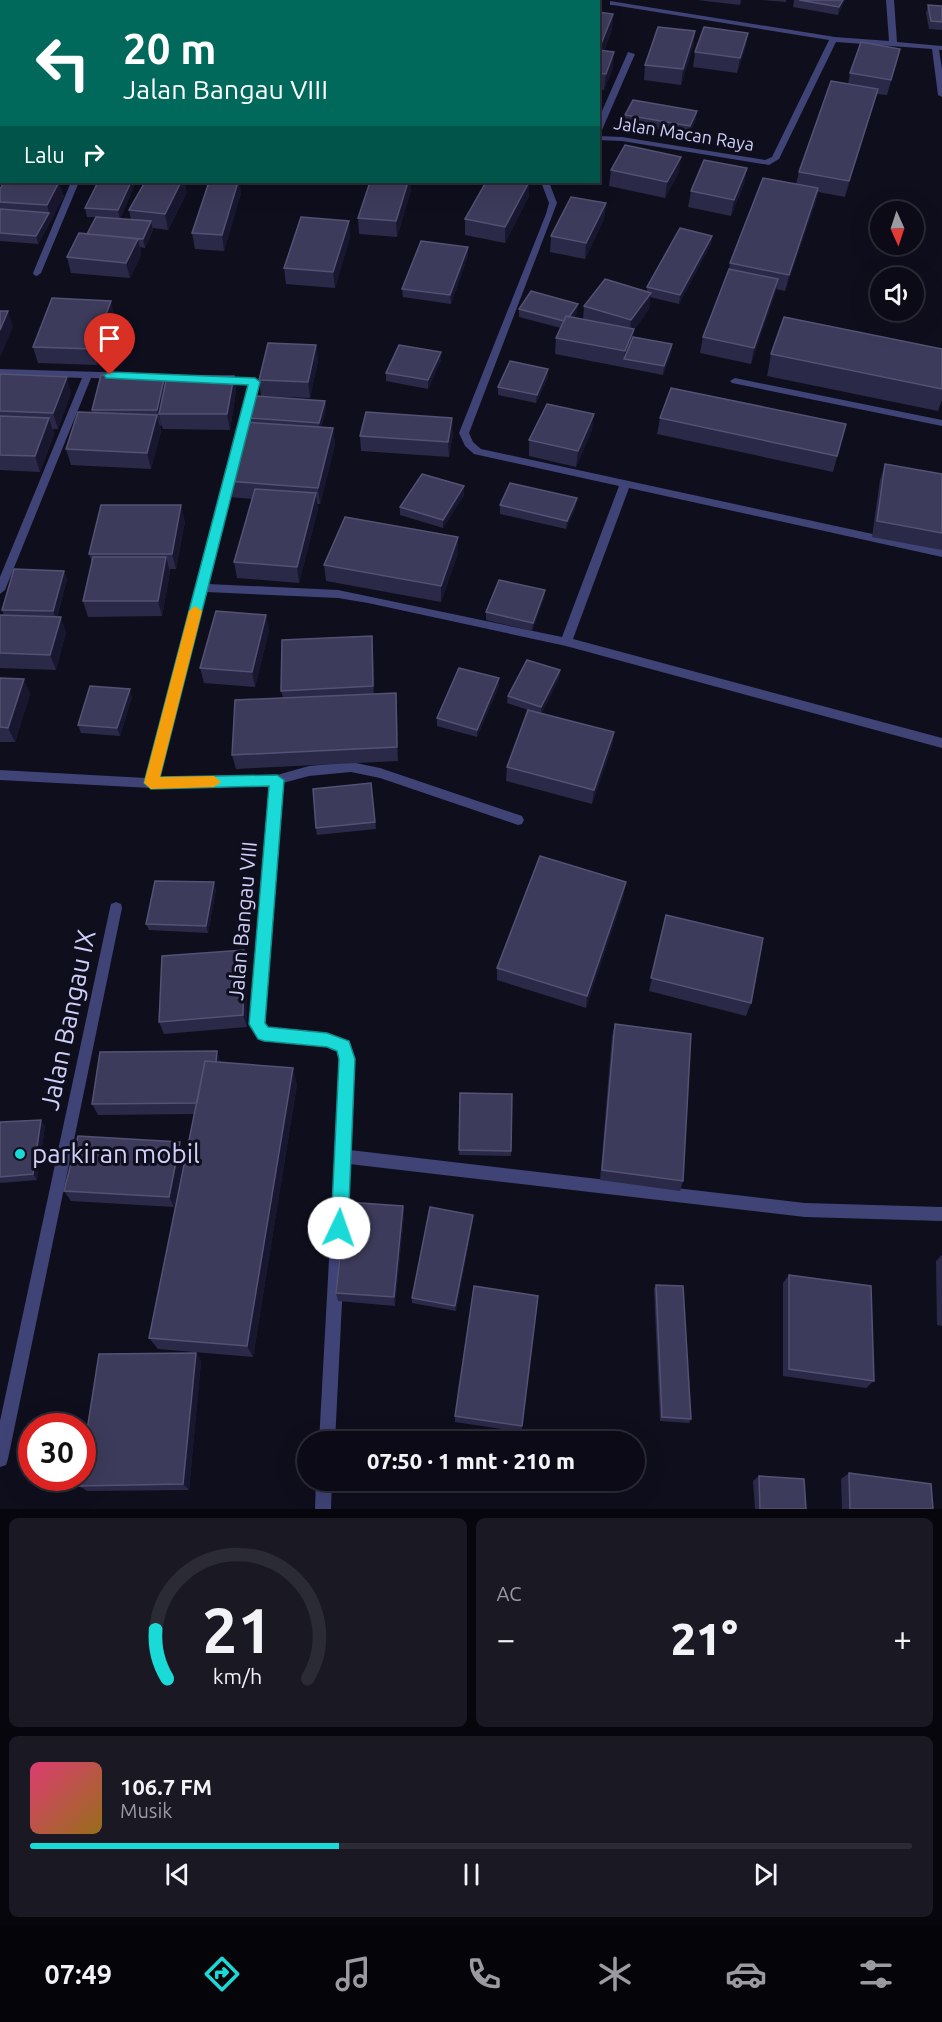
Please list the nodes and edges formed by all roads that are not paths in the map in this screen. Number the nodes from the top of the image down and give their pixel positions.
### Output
1 (890, 0) edge
2 (613, 3) dead end
3 (833, 39) junction
4 (893, 44) junction
5 (922, 46) junction
6 (938, 47) edge
7 (630, 54) dead end
8 (942, 94) edge
9 (600, 125) edge
10 (600, 138) edge
11 (75, 183) edge
12 (545, 183) edge
13 (37, 273) dead end
14 (0, 372) edge
15 (88, 374) junction
16 (147, 377) edge
17 (207, 379) edge
18 (735, 381) dead end
19 (942, 423) edge
20 (625, 485) junction
21 (942, 553) edge
22 (201, 588) junction
23 (0, 590) edge
24 (566, 642) junction
25 (942, 743) edge
26 (0, 775) edge
27 (277, 780) junction
28 (151, 783) junction
29 (518, 820) dead end
30 (116, 908) dead end
31 (344, 1156) junction
32 (942, 1214) edge
33 (328, 1431) edge
34 (0, 1459) edge
35 (324, 1491) edge
36 (323, 1509) edge

1 - 4 street
2 - 3 street
3 - 4 street
3 - 5 street
3 - 10 street, Jalan Macan Raya
4 - 5 street
5 - 6 street
6 - 8 street
7 - 9 street
11 - 13 street
12 - 20 street
14 - 15 street
15 - 16 street
15 - 23 street
17 - 22 street
18 - 19 street
20 - 21 street
20 - 24 street
22 - 24 street
22 - 28 street
24 - 25 street
26 - 28 street
27 - 28 street
27 - 29 street
27 - 31 street, Jalan Bangau VIII
30 - 34 street, Jalan Bangau IX
31 - 32 street
31 - 33 street, Jalan Bangau VIII
35 - 36 street

